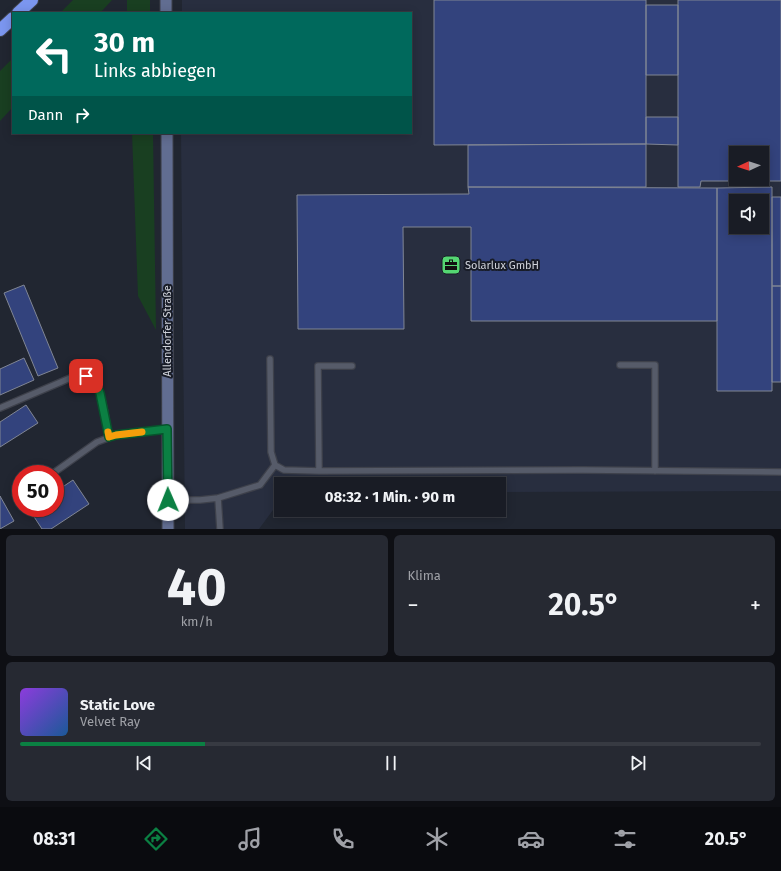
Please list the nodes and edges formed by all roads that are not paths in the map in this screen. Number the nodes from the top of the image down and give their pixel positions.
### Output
1 (32, 0) edge
2 (166, 0) edge
3 (19, 12) edge
4 (166, 12) edge
5 (12, 19) edge
6 (0, 30) edge
7 (167, 134) edge
8 (270, 359) dead end
9 (620, 365) dead end
10 (352, 366) dead end
11 (0, 408) edge
12 (167, 429) junction
13 (109, 437) junction
14 (64, 465) edge
15 (275, 465) junction
16 (319, 471) junction
17 (655, 471) junction
18 (781, 472) edge
19 (218, 498) junction
20 (168, 500) junction
21 (168, 529) edge
22 (220, 529) edge

1 - 3 highway
2 - 4 main road
5 - 6 highway
7 - 12 main road, Allendorfer Straße
8 - 15 lane
9 - 17 lane
10 - 16 lane
11 - 13 lane
12 - 13 lane
12 - 20 main road, Allendorfer Straße
13 - 14 lane
15 - 16 lane
15 - 19 lane
16 - 17 lane
17 - 18 lane
19 - 20 lane
19 - 22 lane
20 - 21 main road, Allendorfer Straße

